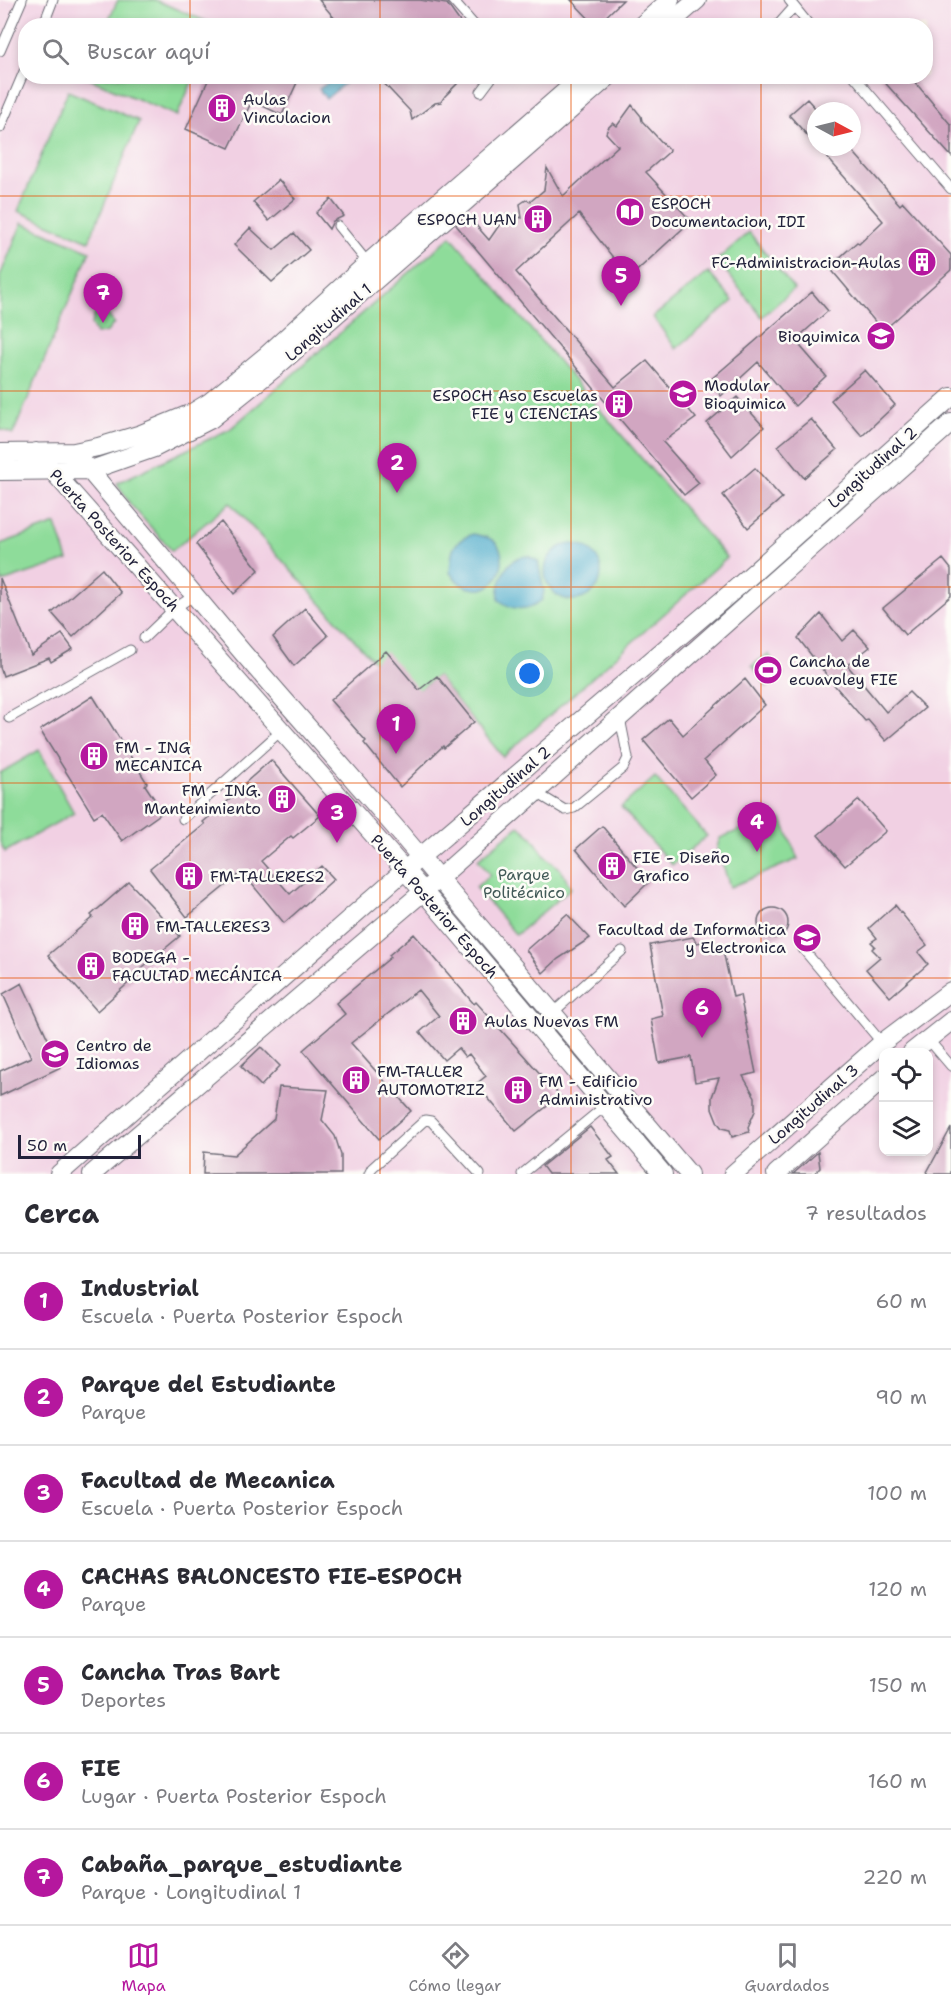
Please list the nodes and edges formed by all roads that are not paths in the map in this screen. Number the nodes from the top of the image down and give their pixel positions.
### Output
1 (22, 0) edge
2 (53, 0) edge
3 (452, 0) edge
4 (670, 0) edge
5 (697, 0) edge
6 (792, 3) edge
7 (46, 18) edge
8 (469, 18) edge
9 (650, 18) edge
10 (676, 18) edge
11 (782, 18) edge
12 (804, 18) edge
13 (0, 51) edge
14 (18, 83) edge
15 (487, 84) edge
16 (574, 84) edge
17 (600, 84) edge
18 (861, 84) edge
19 (481, 92) dead end
20 (2, 115) edge
21 (0, 128) edge
22 (951, 189) edge
23 (338, 226) dead end
24 (368, 263) junction
25 (951, 397) edge
26 (951, 423) edge
27 (36, 452) junction
28 (74, 452) junction
29 (0, 453) edge
30 (53, 470) junction
31 (89, 470) junction
32 (0, 471) edge
33 (783, 547) junction
34 (796, 560) junction
35 (195, 595) junction
36 (175, 608) junction
37 (144, 638) dead end
38 (130, 650) dead end
39 (620, 717) junction
40 (9, 718) dead end
41 (282, 730) junction
42 (534, 792) junction
43 (183, 819) dead end
44 (420, 858) junction
45 (405, 870) junction
46 (438, 879) junction
47 (423, 891) junction
48 (803, 949) dead end
49 (622, 951) dead end
50 (951, 992) edge
51 (255, 1002) junction
52 (552, 1012) junction
53 (271, 1021) junction
54 (951, 1021) edge
55 (538, 1026) junction
56 (928, 1039) junction
57 (882, 1043) junction
58 (918, 1048) edge
59 (951, 1066) edge
60 (879, 1082) edge
61 (605, 1106) junction
62 (59, 1174) edge
63 (92, 1174) edge
64 (369, 1174) edge
65 (480, 1174) edge
66 (522, 1174) edge
67 (663, 1174) edge
68 (689, 1174) edge
69 (733, 1174) edge
70 (776, 1174) edge

1 - 13 lane
2 - 7 lane
3 - 8 lane
4 - 9 street
5 - 10 street
6 - 11 lane
6 - 12 lane
14 - 20 lane
15 - 19 lane
16 - 24 street, Longitudinal 1
17 - 31 street, Longitudinal 1
18 - 22 lane
20 - 21 lane
23 - 24 lane
24 - 28 street, Longitudinal 1
25 - 33 street, Longitudinal 2
26 - 34 street, Longitudinal 2
27 - 28 street, Longitudinal 1
27 - 29 street, Longitudinal 1
27 - 30 street, Puerta Posterior Espoch
28 - 31 street, Puerta Posterior Espoch
30 - 31 street, Longitudinal 1
30 - 32 street, Longitudinal 1
30 - 36 street, Puerta Posterior Espoch
31 - 35 street, Puerta Posterior Espoch
33 - 34 street
33 - 44 street, Longitudinal 2
34 - 39 street, Longitudinal 2
35 - 36 lane
35 - 44 street, Puerta Posterior Espoch
36 - 37 lane
36 - 41 street, Puerta Posterior Espoch
38 - 40 lane
39 - 42 street, Longitudinal 2
39 - 42 lane
41 - 43 lane
41 - 45 street, Puerta Posterior Espoch
42 - 46 street, Longitudinal 2
44 - 45 street, Longitudinal 2
44 - 46 street, Puerta Posterior Espoch
45 - 47 street, Puerta Posterior Espoch
45 - 51 street, Longitudinal 2
46 - 47 street, Longitudinal 2
46 - 52 street, Puerta Posterior Espoch
47 - 53 street, Longitudinal 2
47 - 55 street, Puerta Posterior Espoch
48 - 57 lane
49 - 52 lane
50 - 57 street, Longitudinal 3
51 - 53 street
51 - 62 street, Longitudinal 2
52 - 55 lane
52 - 68 street, Puerta Posterior Espoch
53 - 63 street, Longitudinal 2
54 - 56 street
55 - 61 street, Puerta Posterior Espoch
56 - 58 street
56 - 59 lane
57 - 69 street, Longitudinal 3
60 - 70 street, Longitudinal 3
61 - 66 lane
61 - 67 street, Puerta Posterior Espoch
64 - 65 lane

